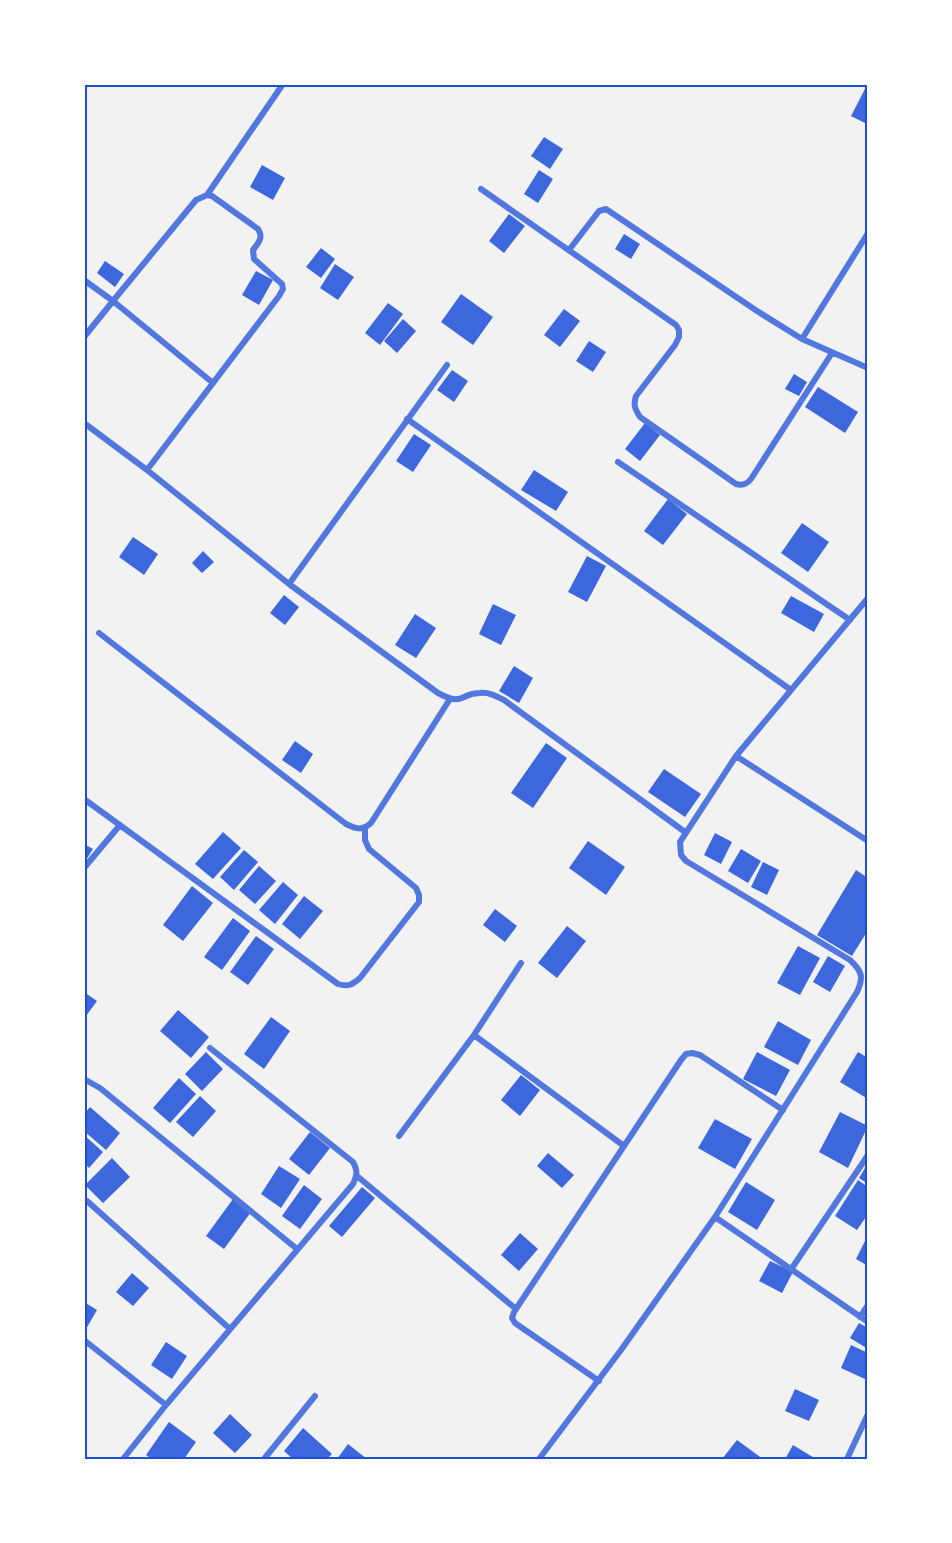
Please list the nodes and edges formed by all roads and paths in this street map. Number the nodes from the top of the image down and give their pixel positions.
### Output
1 (283, 84) edge
2 (481, 189) dead end
3 (207, 195) junction
4 (868, 233) edge
5 (569, 250) junction
6 (84, 280) edge
7 (113, 301) junction
8 (84, 336) edge
9 (802, 339) junction
10 (832, 353) junction
11 (447, 365) dead end
12 (868, 368) edge
13 (213, 383) junction
14 (407, 419) junction
15 (84, 423) edge
16 (618, 462) dead end
17 (147, 470) junction
18 (290, 584) junction
19 (868, 598) edge
20 (850, 620) junction
21 (99, 633) dead end
22 (791, 690) junction
23 (450, 699) junction
24 (736, 756) junction
25 (84, 799) edge
26 (120, 825) junction
27 (365, 829) junction
28 (685, 832) junction
29 (868, 841) edge
30 (84, 868) edge
31 (521, 963) dead end
32 (474, 1035) junction
33 (210, 1048) dead end
34 (84, 1079) edge
35 (783, 1110) junction
36 (399, 1136) dead end
37 (624, 1146) junction
38 (868, 1155) edge
39 (357, 1176) junction
40 (87, 1202) dead end
41 (715, 1217) junction
42 (297, 1249) junction
43 (792, 1268) junction
44 (868, 1305) edge
45 (516, 1309) junction
46 (860, 1317) junction
47 (868, 1322) edge
48 (230, 1329) junction
49 (84, 1340) edge
50 (599, 1380) junction
51 (315, 1395) dead end
52 (166, 1405) junction
53 (868, 1414) edge
54 (123, 1459) edge
55 (264, 1459) edge
56 (538, 1459) edge
57 (847, 1459) edge

1 - 3 street
2 - 5 street
3 - 7 street
3 - 13 street
4 - 9 street
5 - 9 street
5 - 10 street
6 - 7 street
7 - 8 street
7 - 13 street
9 - 10 street
10 - 12 street
11 - 14 street
13 - 17 street
14 - 18 street
14 - 22 street
15 - 17 street
16 - 20 street
17 - 18 street
18 - 23 street
19 - 20 street
20 - 22 street
21 - 27 street
22 - 24 street
23 - 27 street
23 - 28 street
24 - 28 street
24 - 29 street
25 - 26 street
26 - 27 street
26 - 30 street
28 - 35 street
31 - 32 street
32 - 36 street
32 - 37 street
33 - 39 street
34 - 42 street
35 - 37 street
35 - 41 street
37 - 45 street
38 - 43 street
39 - 42 street
39 - 45 street
40 - 48 street
41 - 43 street
41 - 50 street
42 - 48 street
43 - 46 street
44 - 46 street
45 - 50 street
46 - 47 street
48 - 52 street
49 - 52 street
50 - 56 street
51 - 55 street
52 - 54 street
53 - 57 street

